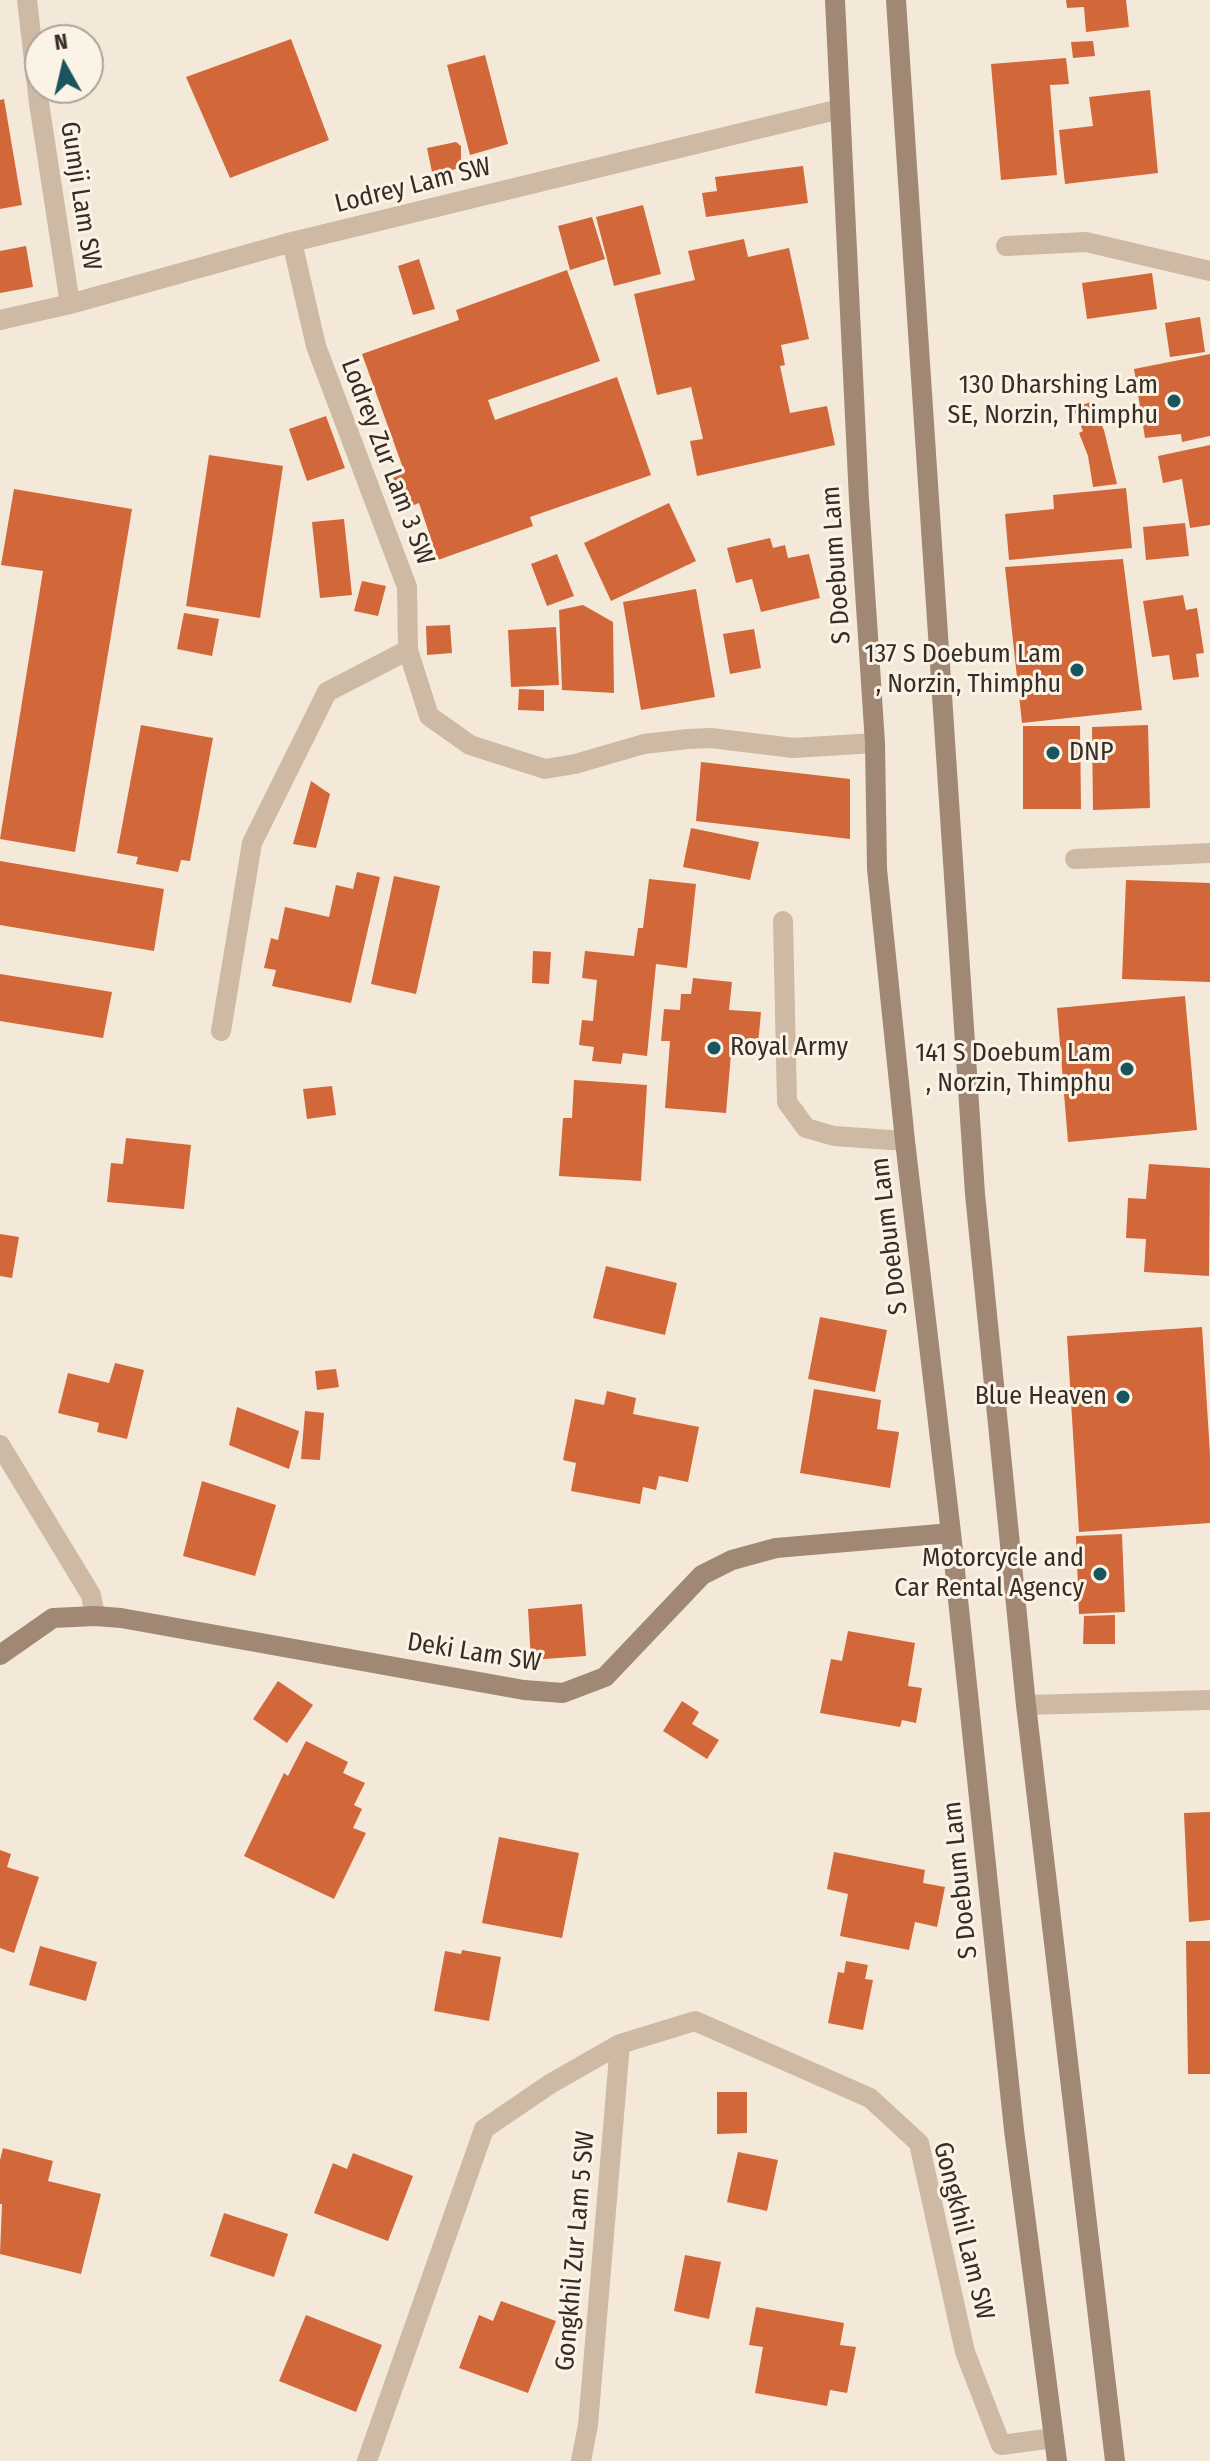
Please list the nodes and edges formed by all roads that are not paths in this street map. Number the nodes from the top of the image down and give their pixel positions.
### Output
1 (27, 0) edge
2 (835, 0) edge
3 (896, 0) edge
4 (840, 109) junction
5 (292, 242) junction
6 (1006, 246) dead end
7 (1210, 271) edge
8 (70, 304) junction
9 (0, 320) edge
10 (408, 650) junction
11 (875, 743) junction
12 (1210, 853) edge
13 (1075, 859) dead end
14 (783, 921) dead end
15 (221, 1031) dead end
16 (905, 1141) junction
17 (0, 1445) edge
18 (951, 1533) junction
19 (95, 1616) junction
20 (0, 1655) edge
21 (1210, 1700) edge
22 (1026, 1705) junction
23 (620, 2044) junction
24 (1054, 2438) junction
25 (367, 2461) edge
26 (581, 2461) edge
27 (1057, 2461) edge
28 (1115, 2461) edge

1 - 8 street, Gumji Lam SW
2 - 4 main road, S Doebum Lam
3 - 22 main road
4 - 5 street, Lodrey Lam SW
4 - 11 main road, S Doebum Lam
5 - 8 street, Lodrey Lam SW
5 - 10 street, Lodrey Zur Lam 3 SW
6 - 7 street
8 - 9 street, Lodrey Lam SW
10 - 11 street, Lodrey Zur Lam 3 SW
10 - 15 street
11 - 16 main road, S Doebum Lam
12 - 13 street
14 - 16 street
16 - 18 main road, S Doebum Lam
17 - 19 street
18 - 19 main road, Deki Lam SW
18 - 24 main road, S Doebum Lam
19 - 20 main road, Deki Lam SW
21 - 22 street
22 - 28 main road
23 - 24 street, Gongkhil Lam SW
23 - 25 street, Gongkhil Lam SW
23 - 26 street, Gongkhil Zur Lam 5 SW
24 - 27 main road, S Doebum Lam

